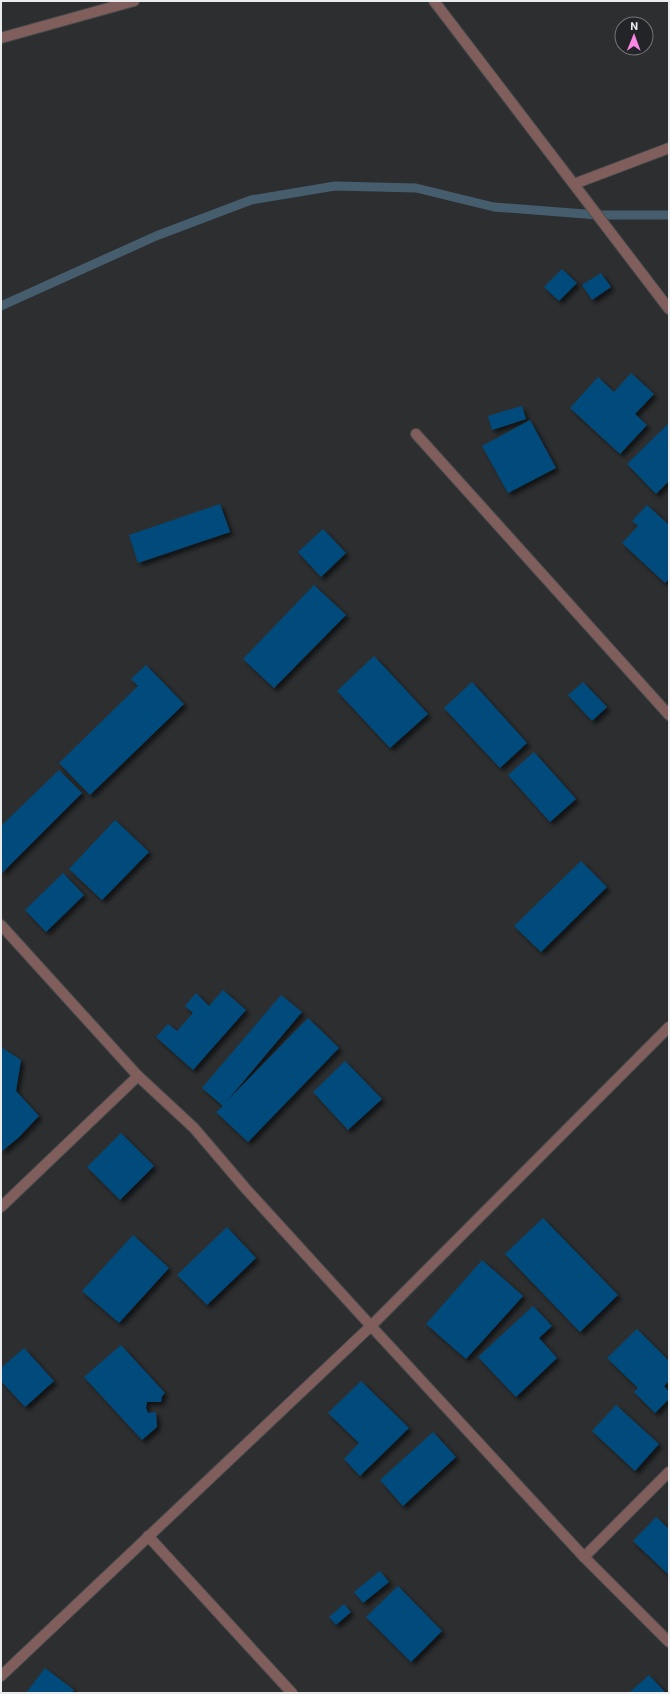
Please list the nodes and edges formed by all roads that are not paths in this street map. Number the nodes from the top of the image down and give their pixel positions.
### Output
1 (134, 1) edge
2 (434, 1) edge
3 (1, 38) edge
4 (669, 148) edge
5 (574, 184) junction
6 (669, 309) edge
7 (416, 434) dead end
8 (669, 715) edge
9 (1, 925) edge
10 (669, 1027) edge
11 (138, 1076) junction
12 (1, 1208) edge
13 (371, 1326) junction
14 (669, 1472) edge
15 (148, 1536) junction
16 (584, 1557) junction
17 (669, 1642) edge
18 (1, 1676) edge
19 (292, 1693) edge

1 - 3 street
2 - 5 street
4 - 5 street
5 - 6 street
7 - 8 street
9 - 11 street
10 - 13 street
11 - 12 street
11 - 13 street
13 - 15 street
13 - 16 street
14 - 16 street
15 - 18 street
15 - 19 street
16 - 17 street

